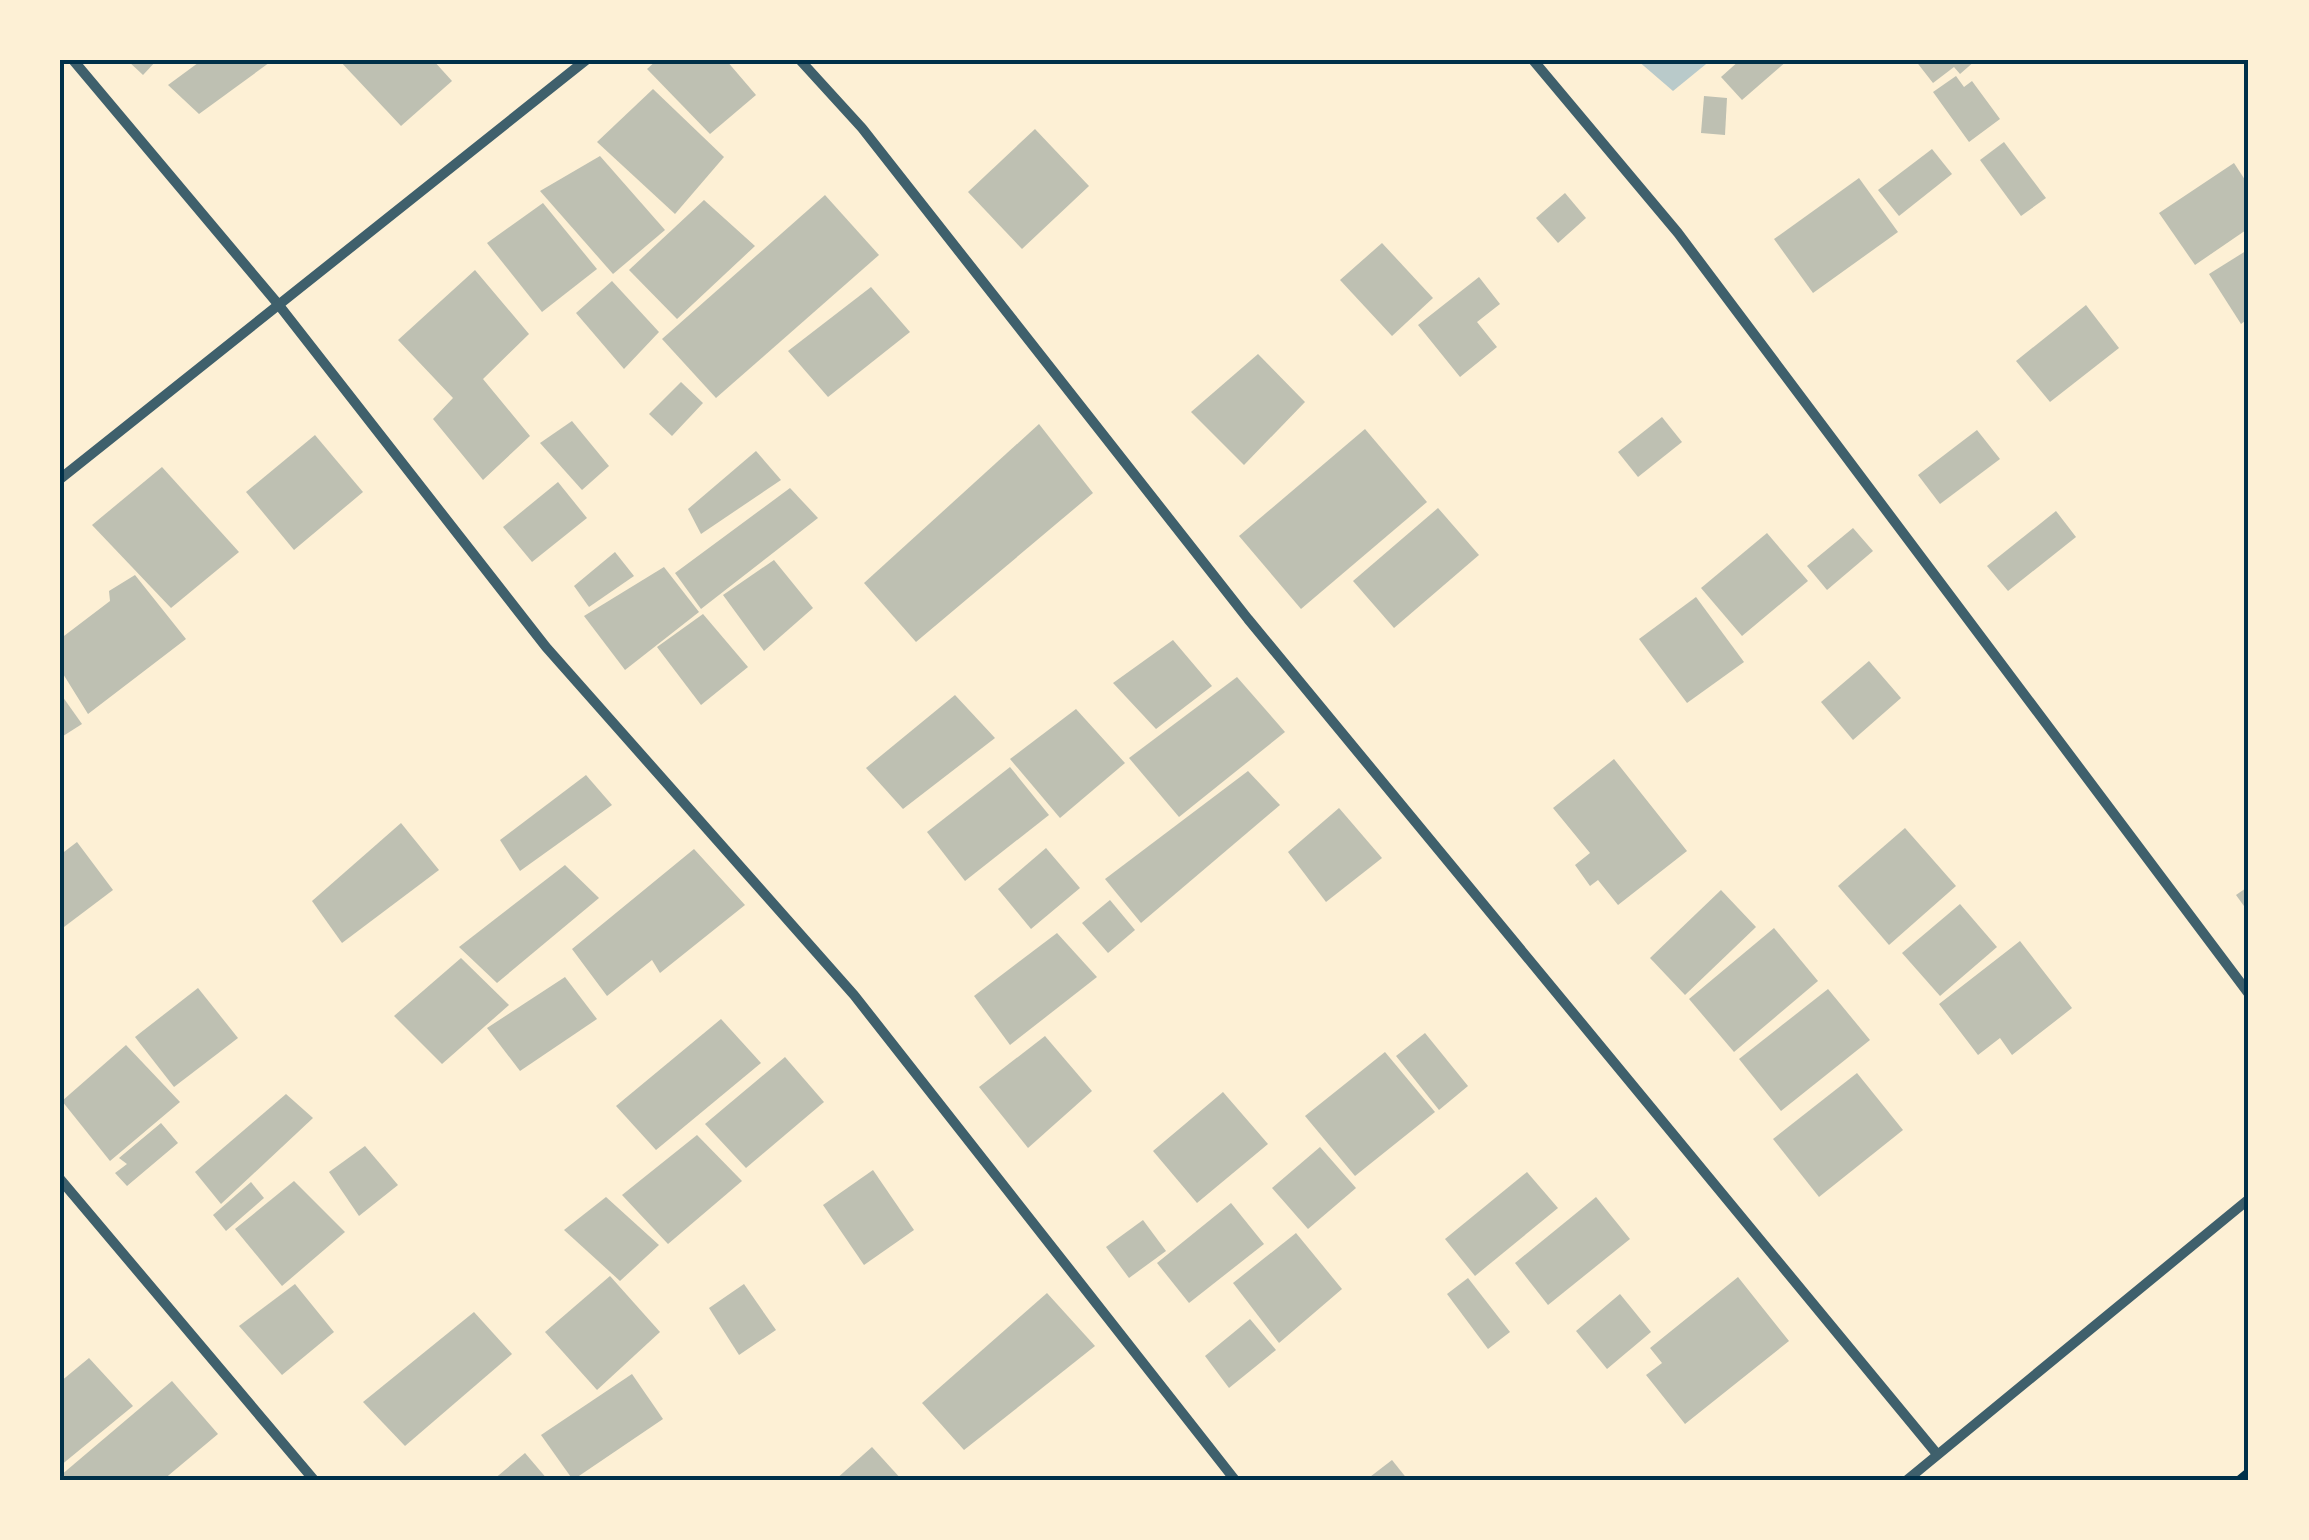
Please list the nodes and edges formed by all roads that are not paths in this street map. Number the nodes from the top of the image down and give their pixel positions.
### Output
1 (73, 60) edge
2 (586, 60) edge
3 (800, 60) edge
4 (1533, 60) edge
5 (278, 304) junction
6 (60, 479) edge
7 (2249, 994) edge
8 (60, 1179) edge
9 (2249, 1200) edge
10 (1937, 1454) junction
11 (314, 1480) edge
12 (1236, 1480) edge
13 (1907, 1480) edge

1 - 5 street
2 - 5 street
3 - 10 street
4 - 7 street
5 - 6 street
5 - 12 street
8 - 11 street
9 - 10 street
10 - 13 street

